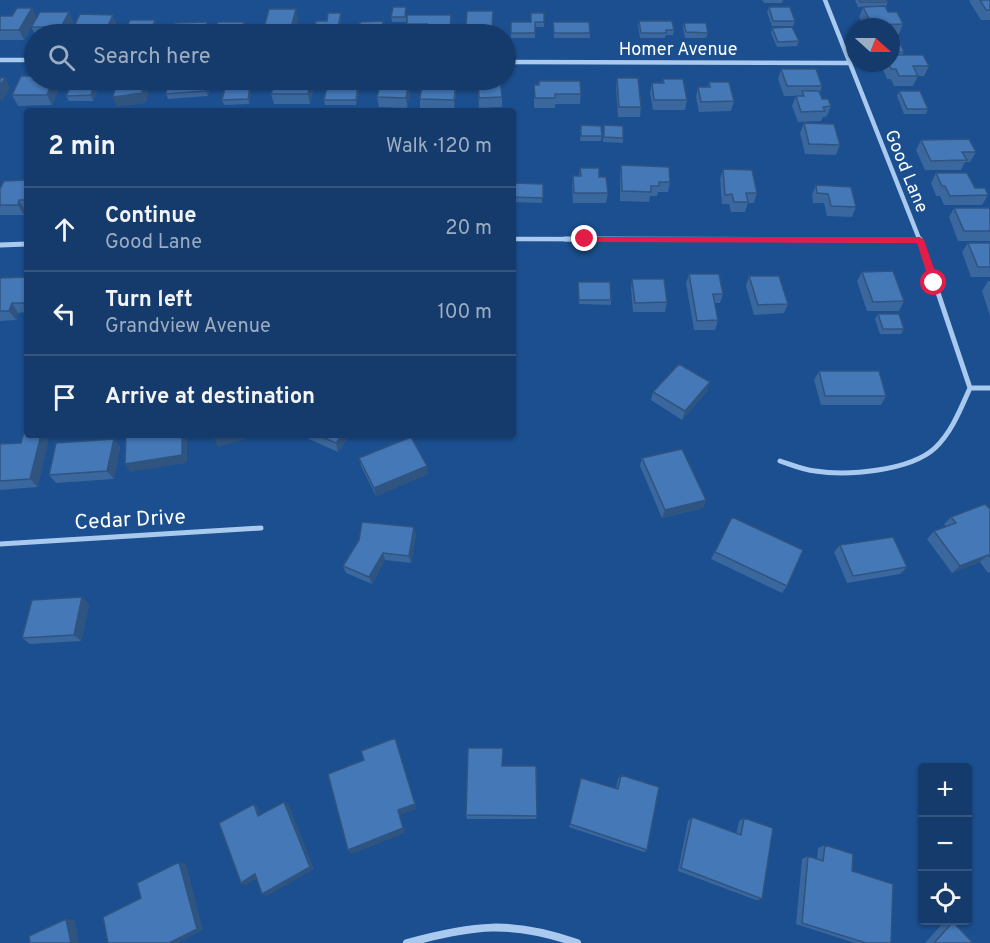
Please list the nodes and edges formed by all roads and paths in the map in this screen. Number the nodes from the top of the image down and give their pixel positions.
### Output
1 (825, 0) edge
2 (846, 53) edge
3 (0, 60) edge
4 (24, 60) edge
5 (516, 62) edge
6 (846, 63) edge
7 (854, 72) edge
8 (516, 239) edge
9 (920, 240) junction
10 (24, 244) edge
11 (0, 245) edge
12 (970, 388) junction
13 (990, 388) edge
14 (780, 461) dead end
15 (261, 528) dead end
16 (0, 544) edge
17 (406, 943) edge
18 (577, 943) edge

1 - 2 street, Good Lane
3 - 4 street
5 - 6 street, Homer Avenue
7 - 9 street, Good Lane
8 - 9 street
9 - 12 street, Good Lane
10 - 11 street
12 - 13 street
12 - 14 street
15 - 16 street, Cedar Drive
17 - 18 street

